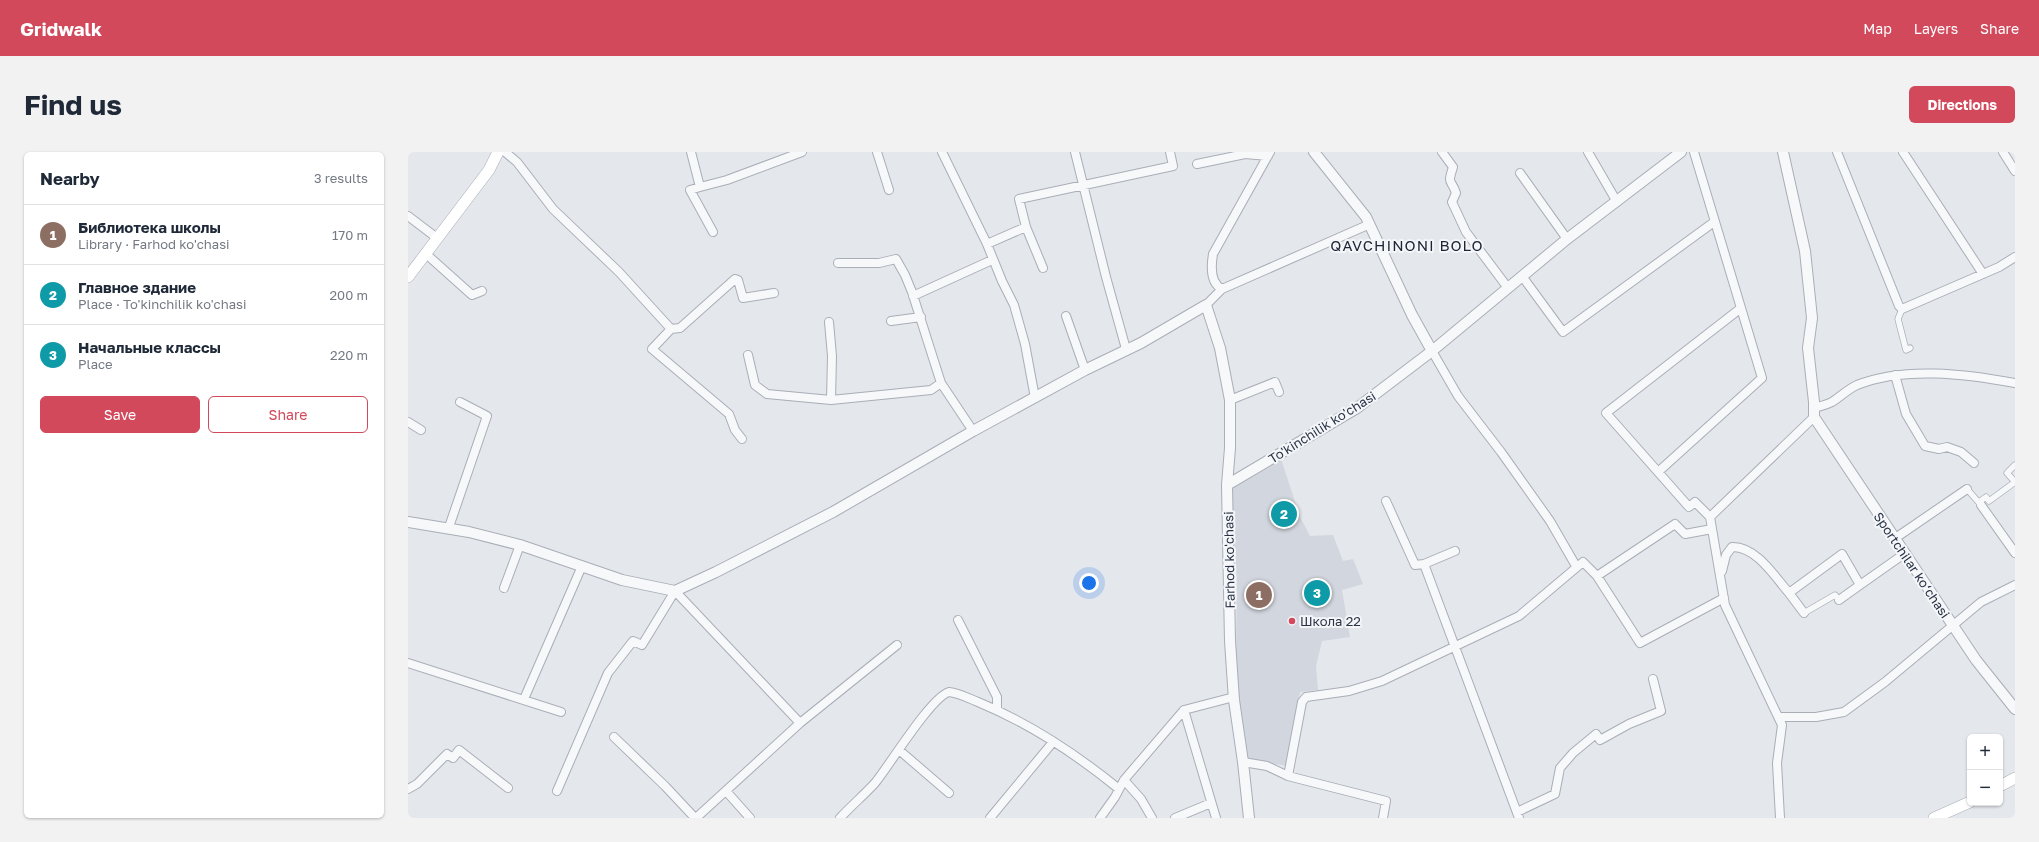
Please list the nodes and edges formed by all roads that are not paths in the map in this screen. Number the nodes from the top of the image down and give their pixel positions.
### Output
1 (498, 152) edge
2 (505, 152) edge
3 (691, 152) edge
4 (802, 152) edge
5 (877, 152) edge
6 (942, 152) edge
7 (1075, 152) edge
8 (1170, 152) edge
9 (1314, 152) edge
10 (1442, 152) edge
11 (1588, 152) edge
12 (1682, 152) edge
13 (1694, 152) edge
14 (1784, 152) edge
15 (1837, 152) edge
16 (1903, 152) edge
17 (2003, 152) edge
18 (1269, 154) edge
19 (1197, 164) dead end
20 (2015, 171) edge
21 (1520, 173) dead end
22 (1083, 185) junction
23 (700, 187) junction
24 (889, 190) dead end
25 (1617, 202) junction
26 (408, 216) edge
27 (1714, 222) junction
28 (1370, 224) junction
29 (1026, 227) junction
30 (713, 232) dead end
31 (437, 238) junction
32 (1567, 239) junction
33 (987, 244) junction
34 (425, 253) junction
35 (2015, 257) edge
36 (992, 260) junction
37 (838, 263) dead end
38 (1043, 268) dead end
39 (1982, 274) junction
40 (1522, 276) junction
41 (408, 277) edge
42 (1508, 288) junction
43 (1222, 289) junction
44 (482, 291) dead end
45 (774, 293) dead end
46 (913, 296) junction
47 (1206, 305) junction
48 (1741, 308) junction
49 (1902, 309) junction
50 (1066, 316) dead end
51 (921, 317) junction
52 (891, 321) dead end
53 (829, 322) dead end
54 (671, 329) junction
55 (1126, 348) junction
56 (1910, 348) dead end
57 (1432, 351) junction
58 (748, 355) dead end
59 (1086, 370) junction
60 (1895, 375) junction
61 (942, 383) junction
62 (2015, 383) edge
63 (1279, 392) dead end
64 (1035, 398) junction
65 (831, 400) junction
66 (1230, 400) junction
67 (460, 402) dead end
68 (1814, 413) junction
69 (408, 422) edge
70 (421, 430) dead end
71 (973, 431) junction
72 (742, 439) dead end
73 (1974, 463) dead end
74 (2015, 465) edge
75 (1658, 472) junction
76 (1227, 485) junction
77 (1967, 489) joint
78 (1386, 500) dead end
79 (1980, 504) junction
80 (1710, 517) junction
81 (408, 522) edge
82 (449, 527) junction
83 (1712, 529) junction
84 (1894, 539) junction
85 (520, 545) junction
86 (1455, 551) dead end
87 (2015, 553) edge
88 (1904, 554) junction
89 (1424, 564) junction
90 (582, 566) junction
91 (1576, 566) junction
92 (1721, 575) junction
93 (1597, 576) junction
94 (1860, 585) junction
95 (2015, 585) edge
96 (504, 588) dead end
97 (675, 592) junction
98 (1789, 593) junction
99 (1724, 598) junction
100 (1839, 600) joint
101 (1804, 613) joint
102 (958, 620) dead end
103 (1953, 625) junction
104 (897, 645) dead end
105 (1455, 647) junction
106 (408, 662) edge
107 (1653, 679) dead end
108 (1234, 697) junction
109 (524, 699) junction
110 (2015, 709) edge
111 (997, 710) junction
112 (1184, 710) junction
113 (561, 712) dead end
114 (1780, 718) junction
115 (800, 723) junction
116 (614, 737) dead end
117 (1053, 742) junction
118 (899, 750) junction
119 (1243, 762) junction
120 (1288, 776) junction
121 (2015, 778) edge
122 (1124, 780) junction
123 (2003, 784) edge
124 (508, 788) dead end
125 (408, 789) edge
126 (1119, 789) junction
127 (557, 791) dead end
128 (726, 791) junction
129 (949, 793) dead end
130 (1211, 803) junction
131 (1967, 804) edge
132 (1518, 815) edge
133 (1946, 816) edge
134 (696, 818) edge
135 (750, 818) edge
136 (840, 818) edge
137 (990, 818) edge
138 (1100, 818) edge
139 (1152, 818) edge
140 (1175, 818) edge
141 (1216, 818) edge
142 (1249, 818) edge
143 (1383, 818) edge
144 (1780, 818) edge
145 (1934, 818) edge

1 - 31 main road
2 - 54 street
3 - 23 street
4 - 23 street
5 - 24 street
6 - 33 street
7 - 22 street
8 - 22 street
9 - 28 street
10 - 42 street
11 - 25 street
12 - 25 street, To'kinchilik ko'chasi
13 - 27 street
14 - 68 street, Sportchilar ko‘chasi
15 - 49 street
16 - 39 street
17 - 20 street
18 - 19 street
18 - 43 street
21 - 32 street
22 - 29 street
22 - 55 street
23 - 30 street
25 - 32 street, To'kinchilik ko'chasi
26 - 31 street
27 - 40 street
27 - 48 street
28 - 43 street
28 - 57 street
29 - 33 street
29 - 38 street
31 - 34 main road
32 - 40 street, To'kinchilik ko'chasi
33 - 36 street
34 - 41 main road
34 - 44 street
35 - 39 street
36 - 46 street
36 - 64 street
37 - 46 street
39 - 49 street
40 - 42 street, To'kinchilik ko'chasi
42 - 57 street, To'kinchilik ko'chasi
43 - 47 street
45 - 54 street
46 - 51 street
47 - 55 street
47 - 66 street, Farhod ko'chasi
48 - 75 street
48 - 75 street
49 - 56 street
50 - 59 street
51 - 52 street
51 - 61 street
53 - 65 street
54 - 72 street
55 - 59 street
57 - 76 street, To'kinchilik ko'chasi
57 - 91 street
58 - 65 street
59 - 64 street
60 - 62 street
60 - 68 street
60 - 73 street
61 - 65 street
61 - 71 street
63 - 66 street
64 - 71 street
66 - 76 street, Farhod ko'chasi
67 - 82 street
68 - 80 street
68 - 84 street, Sportchilar ko‘chasi
69 - 70 street
71 - 97 street
74 - 79 street
75 - 80 street
76 - 108 street, Farhod ko'chasi
77 - 79 street
77 - 84 street
78 - 89 street
79 - 87 street
80 - 83 street
81 - 82 street
82 - 85 street
83 - 92 street
83 - 93 street
84 - 88 street, Sportchilar ko‘chasi
85 - 90 street
85 - 96 street
86 - 89 street
88 - 94 street
88 - 103 street, Sportchilar ko‘chasi
89 - 105 street
90 - 97 street
90 - 109 street
91 - 93 street
91 - 105 street
92 - 98 street
92 - 99 street
93 - 99 street
94 - 98 street
94 - 100 street
95 - 103 street
97 - 115 street
97 - 127 street
98 - 101 street
99 - 114 street
100 - 101 street
102 - 111 street
103 - 110 street, Sportchilar ko‘chasi
103 - 114 street
104 - 115 street
105 - 120 street
105 - 132 street
106 - 109 street
107 - 132 street
108 - 112 street
108 - 119 street, Farhod ko'chasi
109 - 113 street
111 - 117 street
111 - 118 street
112 - 122 street
112 - 130 street
114 - 144 street
115 - 128 street
116 - 134 street
117 - 126 street
117 - 137 street
118 - 129 street
118 - 136 street
119 - 120 street
119 - 142 street, Farhod ko'chasi
120 - 143 street
121 - 123 main road
122 - 126 street
122 - 139 street
124 - 125 street
126 - 138 street
128 - 134 street
128 - 135 street
130 - 140 street
130 - 141 street
131 - 133 main road
133 - 145 main road

